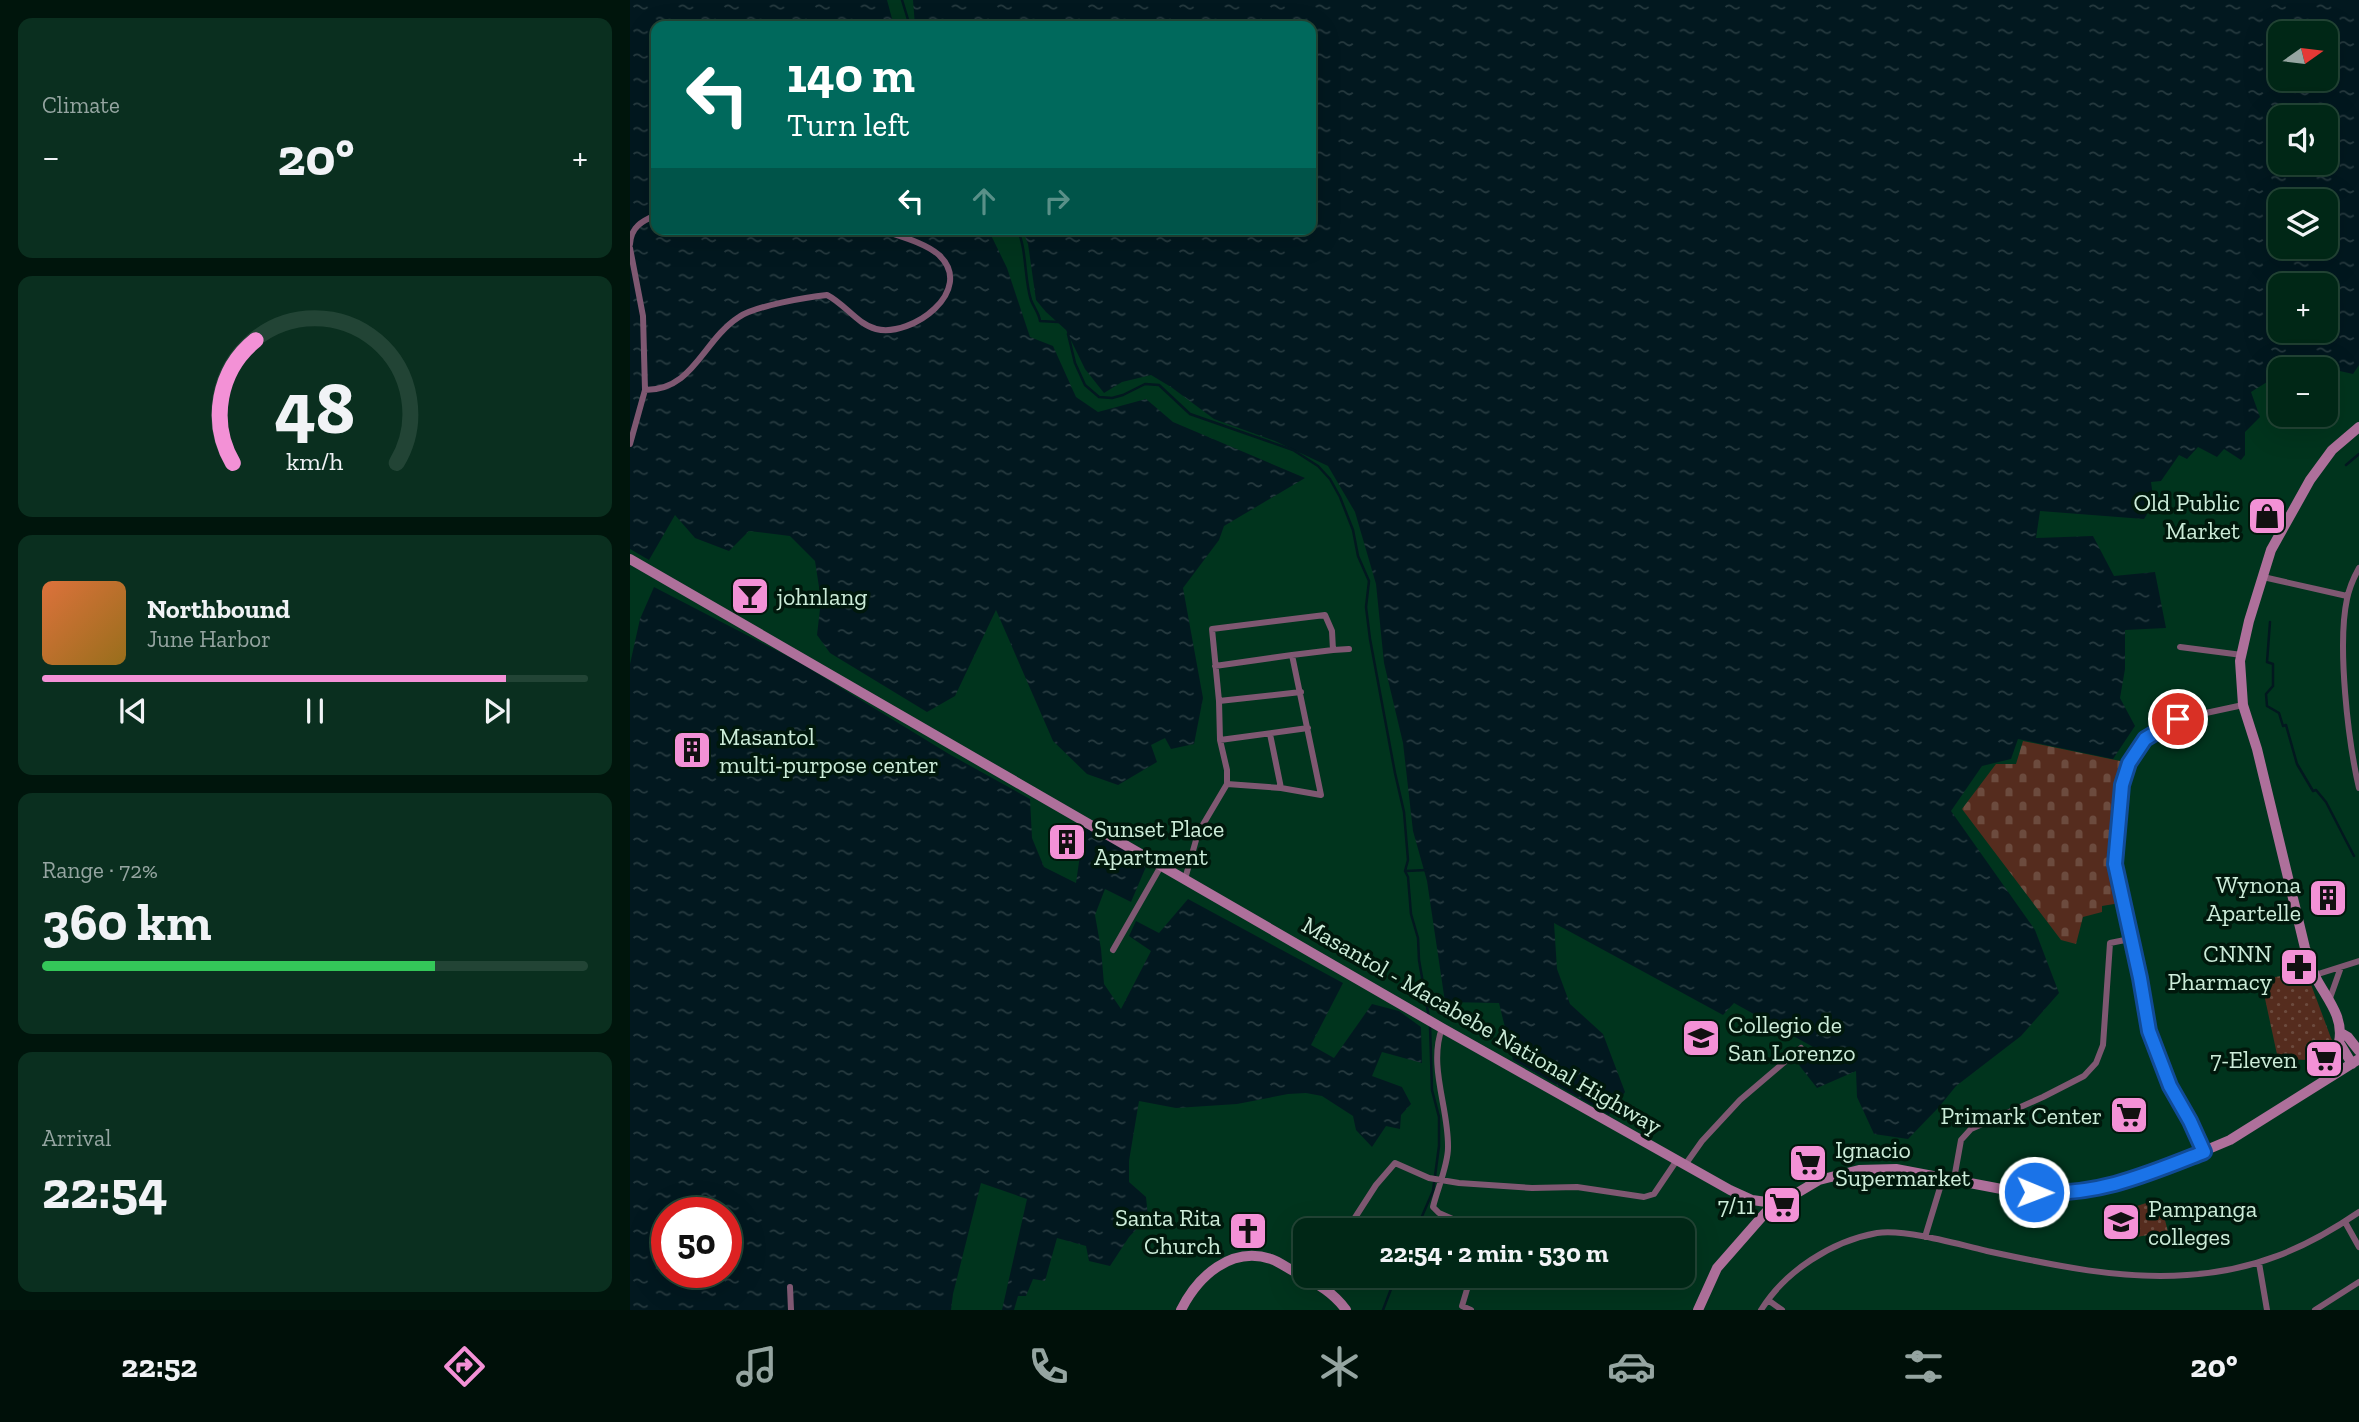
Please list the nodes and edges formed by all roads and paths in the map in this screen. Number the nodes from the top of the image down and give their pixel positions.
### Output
1 (651, 218) edge
2 (895, 235) edge
3 (630, 246) edge
4 (645, 390) junction
5 (2359, 427) edge
6 (630, 444) edge
7 (630, 559) edge
8 (2359, 568) edge
9 (2263, 577) junction
10 (2347, 596) junction
11 (2180, 647) dead end
12 (1349, 649) dead end
13 (1333, 650) junction
14 (1292, 655) junction
15 (2242, 655) junction
16 (1215, 666) junction
17 (1300, 692) junction
18 (1219, 701) junction
19 (2243, 705) junction
20 (1308, 728) junction
21 (1270, 734) junction
22 (1220, 740) junction
23 (1227, 784) junction
24 (1281, 788) junction
25 (2359, 788) edge
26 (1161, 866) junction
27 (1185, 879) junction
28 (2130, 939) junction
29 (1113, 950) dead end
30 (2359, 961) edge
31 (2341, 967) junction
32 (2315, 975) junction
33 (2329, 998) junction
34 (1440, 1027) junction
35 (2341, 1033) junction
36 (1801, 1048) dead end
37 (2359, 1051) edge
38 (2355, 1062) edge
39 (2204, 1152) junction
40 (1681, 1162) junction
41 (1435, 1179) junction
42 (1948, 1179) junction
43 (1774, 1203) junction
44 (2359, 1212) edge
45 (1355, 1218) edge
46 (1450, 1218) edge
47 (2345, 1222) junction
48 (1925, 1237) junction
49 (2359, 1247) edge
50 (2259, 1263) junction
51 (2359, 1282) edge
52 (790, 1287) dead end
53 (1467, 1288) edge
54 (1326, 1289) joint
55 (1768, 1300) junction
56 (791, 1310) edge
57 (1181, 1310) edge
58 (1346, 1310) edge
59 (1471, 1310) edge
60 (1698, 1310) edge
61 (1761, 1310) edge
62 (1782, 1310) edge
63 (2267, 1310) edge
64 (2315, 1310) edge

1 - 3 street
2 - 4 street
3 - 4 street
4 - 6 street
5 - 9 main road
7 - 26 main road, Masantol - Macabebe National Highway
8 - 10 street
9 - 10 street
9 - 15 main road
10 - 25 street
11 - 15 street
12 - 13 street
13 - 14 street
13 - 16 street
14 - 16 street
14 - 17 street
15 - 19 main road
16 - 18 street
17 - 18 street
17 - 20 street
18 - 22 street
19 - 28 street
19 - 32 main road
20 - 21 street
20 - 24 street
21 - 22 street
21 - 24 street
22 - 23 street
23 - 24 street
23 - 27 street
26 - 27 main road, Masantol - Macabebe National Highway
26 - 29 street
27 - 34 main road, Masantol - Macabebe National Highway
28 - 39 street
28 - 42 street
30 - 31 street
31 - 32 street
31 - 33 street
32 - 33 main road
33 - 35 main road
34 - 40 main road, Masantol - Macabebe National Highway
34 - 41 street
35 - 37 main road
35 - 38 main road
36 - 40 street
38 - 39 main road
39 - 42 main road
40 - 41 street
40 - 43 main road, Masantol - Macabebe National Highway
41 - 45 street
41 - 46 street
42 - 43 main road
42 - 48 street
43 - 60 main road
44 - 47 street
47 - 49 street
47 - 50 street
48 - 50 street
48 - 55 street
50 - 63 street
51 - 64 street
52 - 56 street
53 - 59 street
54 - 57 main road
54 - 58 main road
55 - 61 street
55 - 62 street

